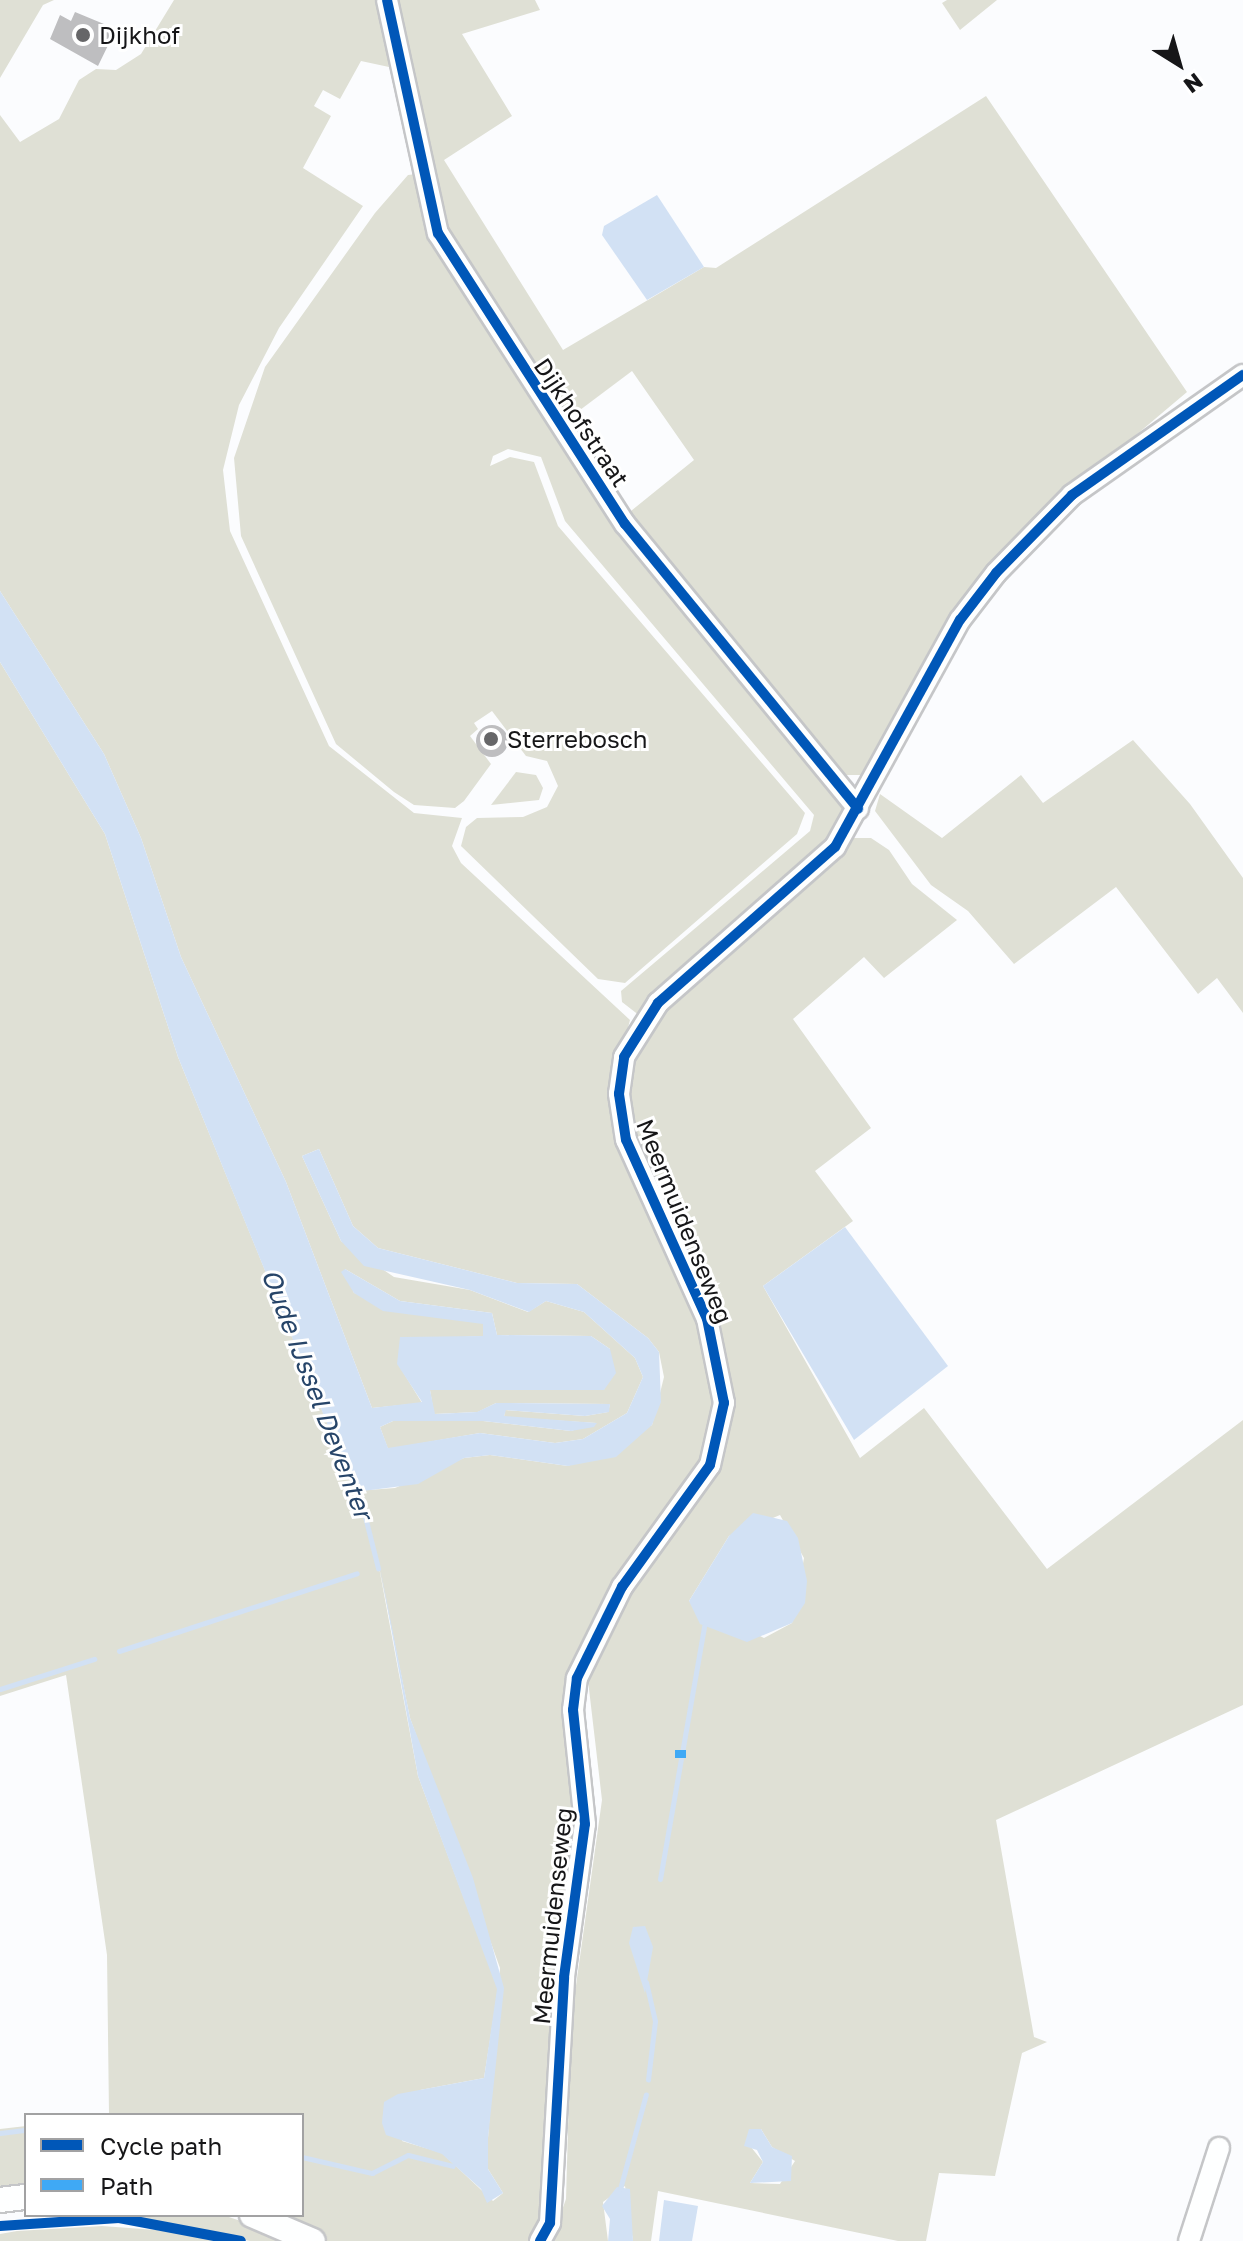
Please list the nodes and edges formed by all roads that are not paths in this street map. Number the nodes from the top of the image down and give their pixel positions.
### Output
1 (387, 0) edge
2 (1243, 375) edge
3 (858, 809) junction
4 (1219, 2148) dead end
5 (24, 2197) edge
6 (0, 2200) edge
7 (257, 2217) edge
8 (313, 2241) edge
9 (540, 2241) edge
10 (1189, 2241) edge

1 - 3 street, Dijkhofstraat
2 - 3 street, Meermuidenseweg
3 - 9 street, Meermuidenseweg
4 - 10 street
5 - 6 street
7 - 8 street

